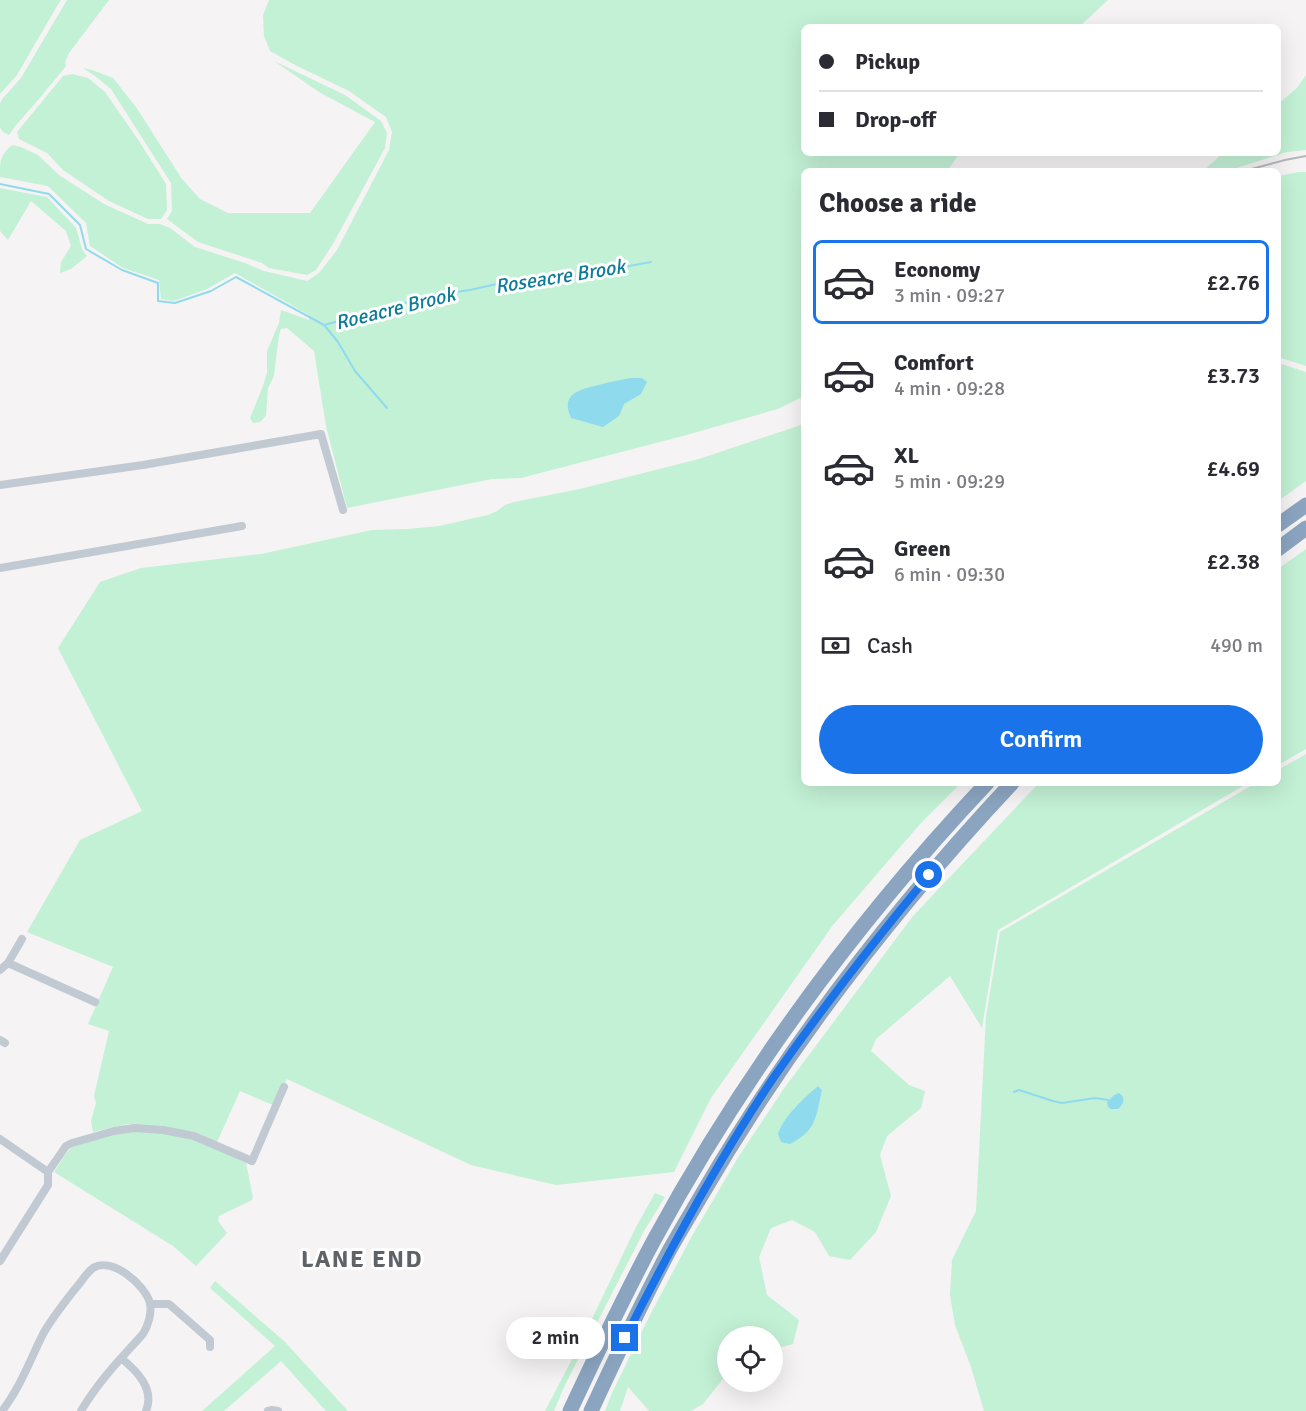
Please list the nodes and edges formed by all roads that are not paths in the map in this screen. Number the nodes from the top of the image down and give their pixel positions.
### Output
1 (0, 485) edge
2 (1306, 505) edge
3 (344, 510) dead end
4 (1281, 523) edge
5 (242, 526) dead end
6 (1306, 528) edge
7 (1281, 547) edge
8 (0, 568) edge
9 (984, 786) edge
10 (1009, 786) edge
11 (22, 939) dead end
12 (8, 963) junction
13 (0, 970) edge
14 (95, 1002) dead end
15 (284, 1087) dead end
16 (0, 1139) edge
17 (48, 1172) junction
18 (0, 1261) edge
19 (150, 1304) junction
20 (210, 1347) dead end
21 (121, 1358) junction
22 (2, 1411) edge
23 (81, 1411) edge
24 (146, 1411) edge
25 (268, 1411) edge
26 (278, 1411) edge
27 (570, 1411) edge
28 (591, 1411) edge

1 - 3 street
2 - 4 highway
5 - 8 street
6 - 7 highway
9 - 27 highway
10 - 28 highway
11 - 12 street
12 - 13 street
12 - 14 street
15 - 17 street
16 - 17 street
17 - 18 street
19 - 20 street
19 - 21 street
19 - 22 street
21 - 23 street
21 - 24 street
25 - 26 street

